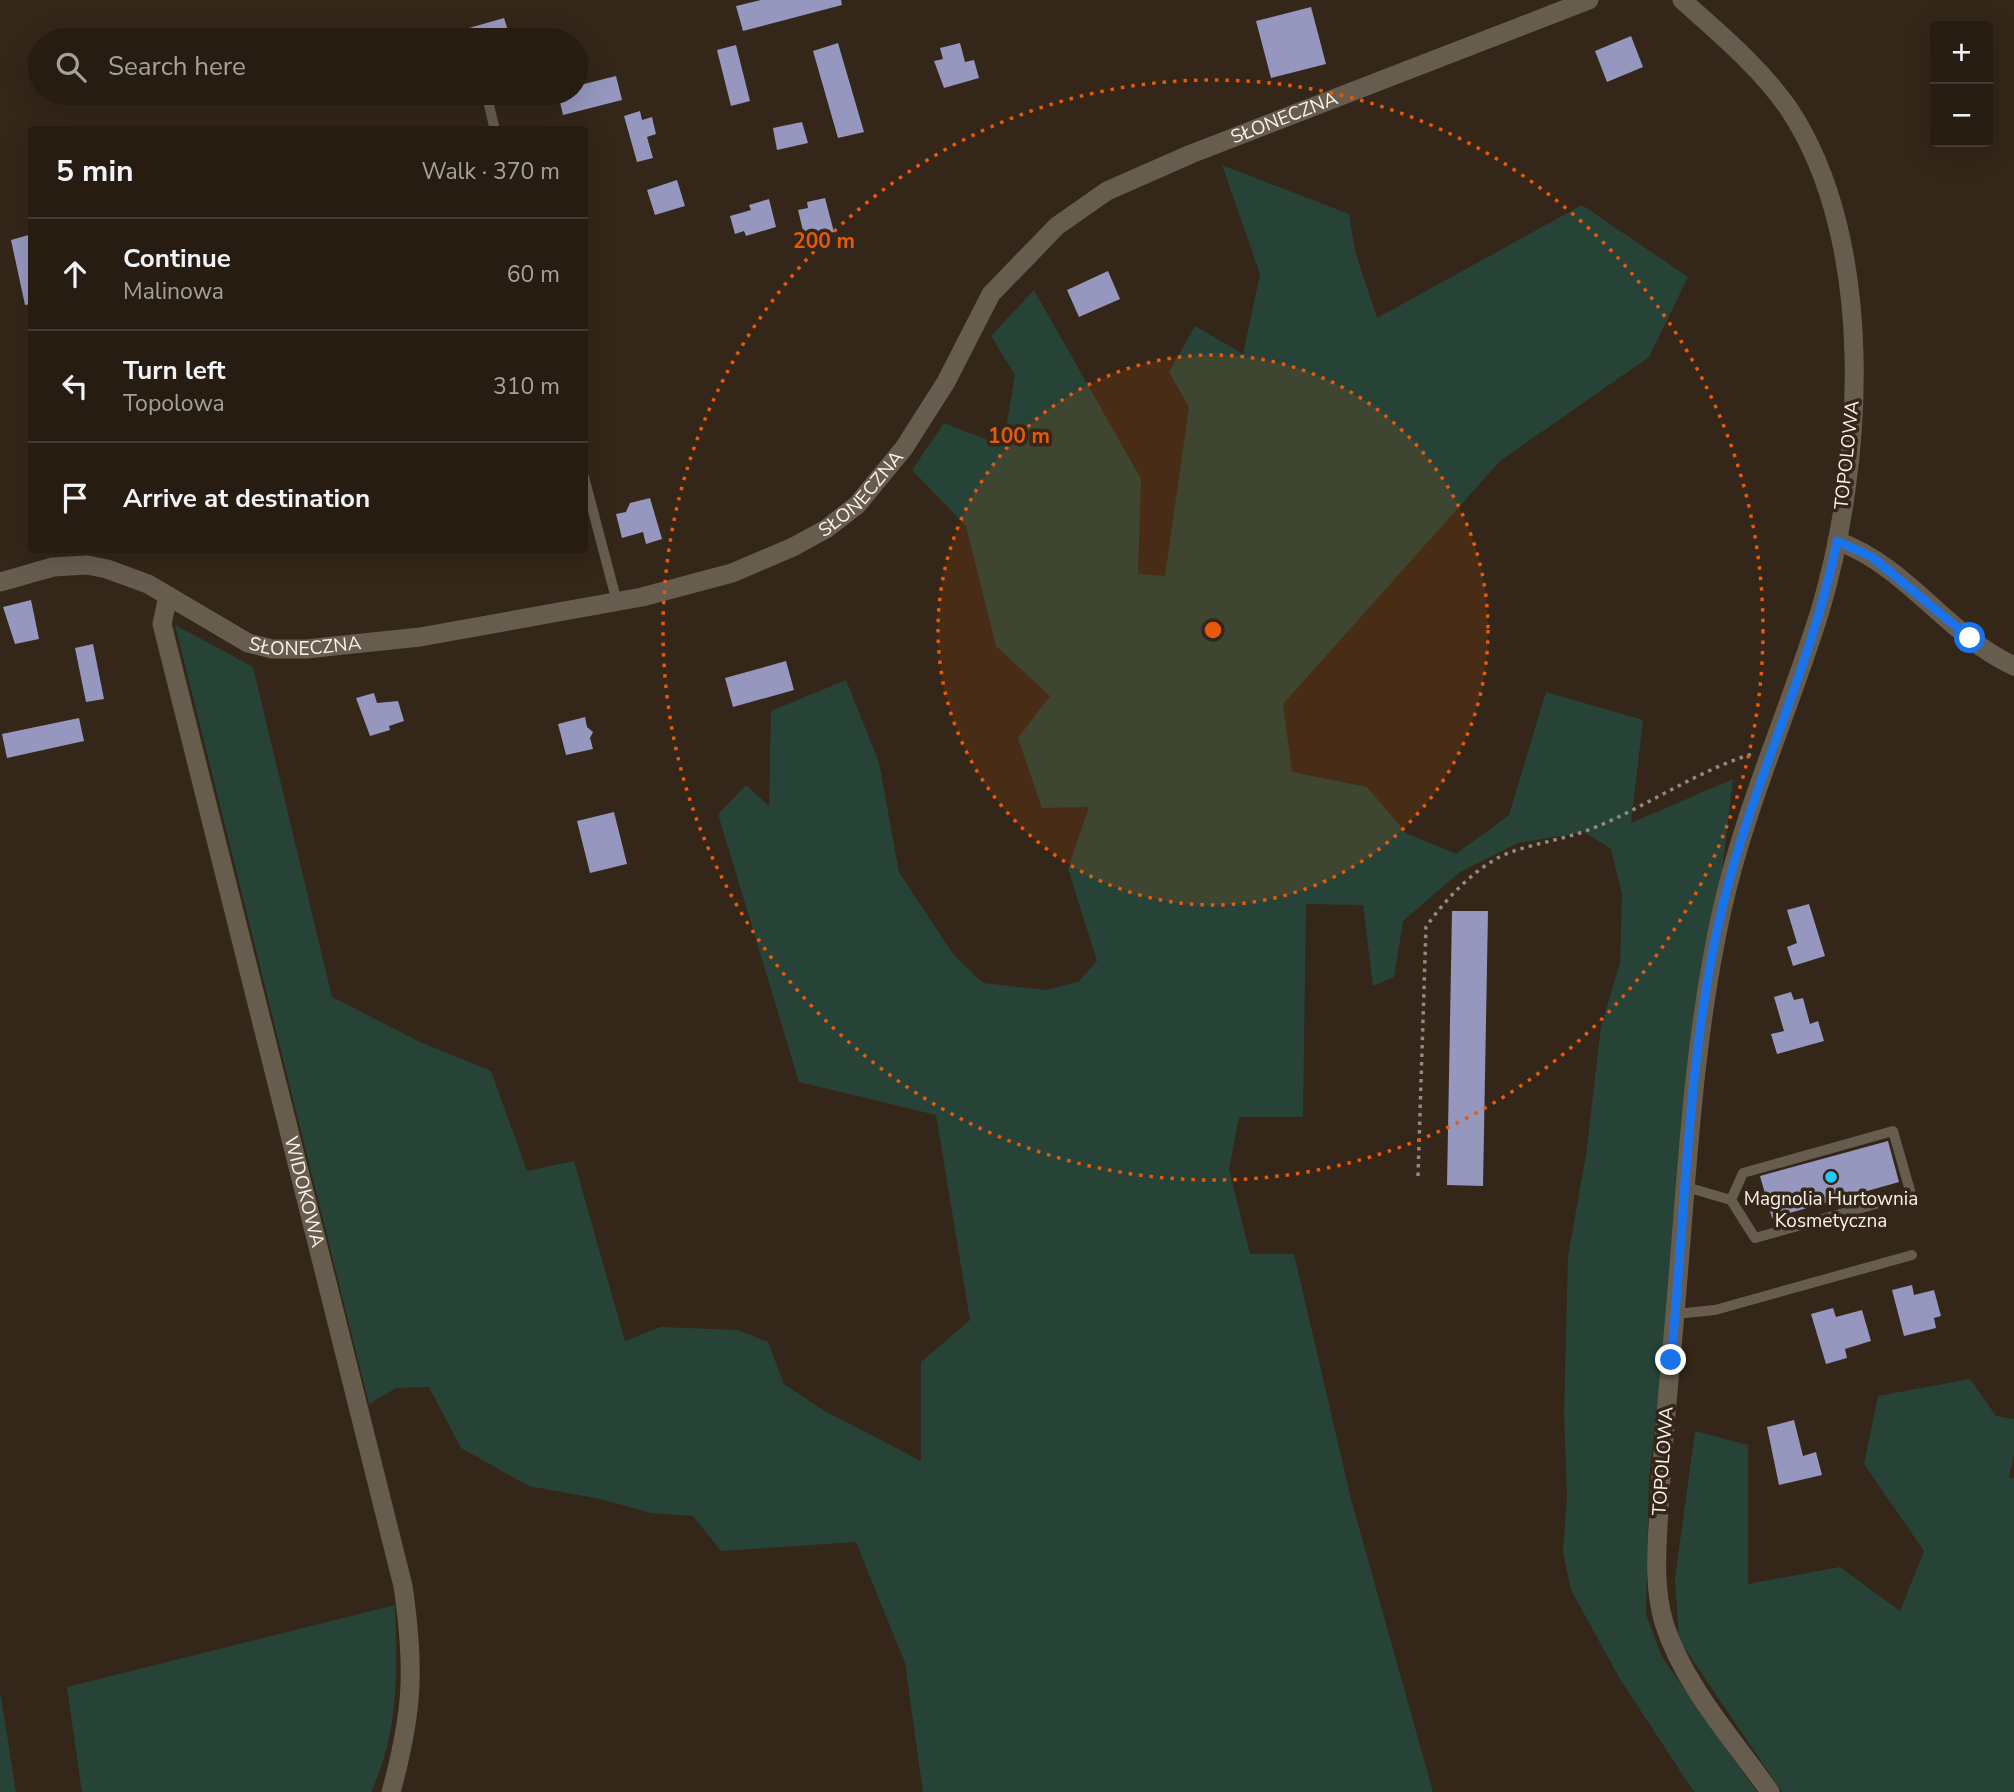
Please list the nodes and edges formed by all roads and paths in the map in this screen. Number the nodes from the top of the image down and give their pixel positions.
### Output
1 (1589, 0) edge
2 (1682, 0) edge
3 (489, 105) edge
4 (494, 126) edge
5 (588, 492) edge
6 (1837, 541) junction
7 (0, 582) edge
8 (168, 596) junction
9 (617, 602) junction
10 (2014, 666) edge
11 (1768, 756) junction
12 (1418, 1176) dead end
13 (1686, 1187) junction
14 (1731, 1200) junction
15 (1912, 1255) dead end
16 (1675, 1314) junction
17 (391, 1792) edge
18 (1770, 1792) edge

1 - 9 street, SŁONECZNA
2 - 6 street, TOPOLOWA
3 - 4 lane
5 - 9 lane
6 - 10 street
6 - 11 street, TOPOLOWA
7 - 8 street, SŁONECZNA
8 - 9 street, SŁONECZNA
8 - 17 street, WIDOKOWA
11 - 12 path
11 - 13 street, TOPOLOWA
13 - 14 lane
13 - 16 street, TOPOLOWA
14 - 14 lane
15 - 16 lane
16 - 18 street, TOPOLOWA

